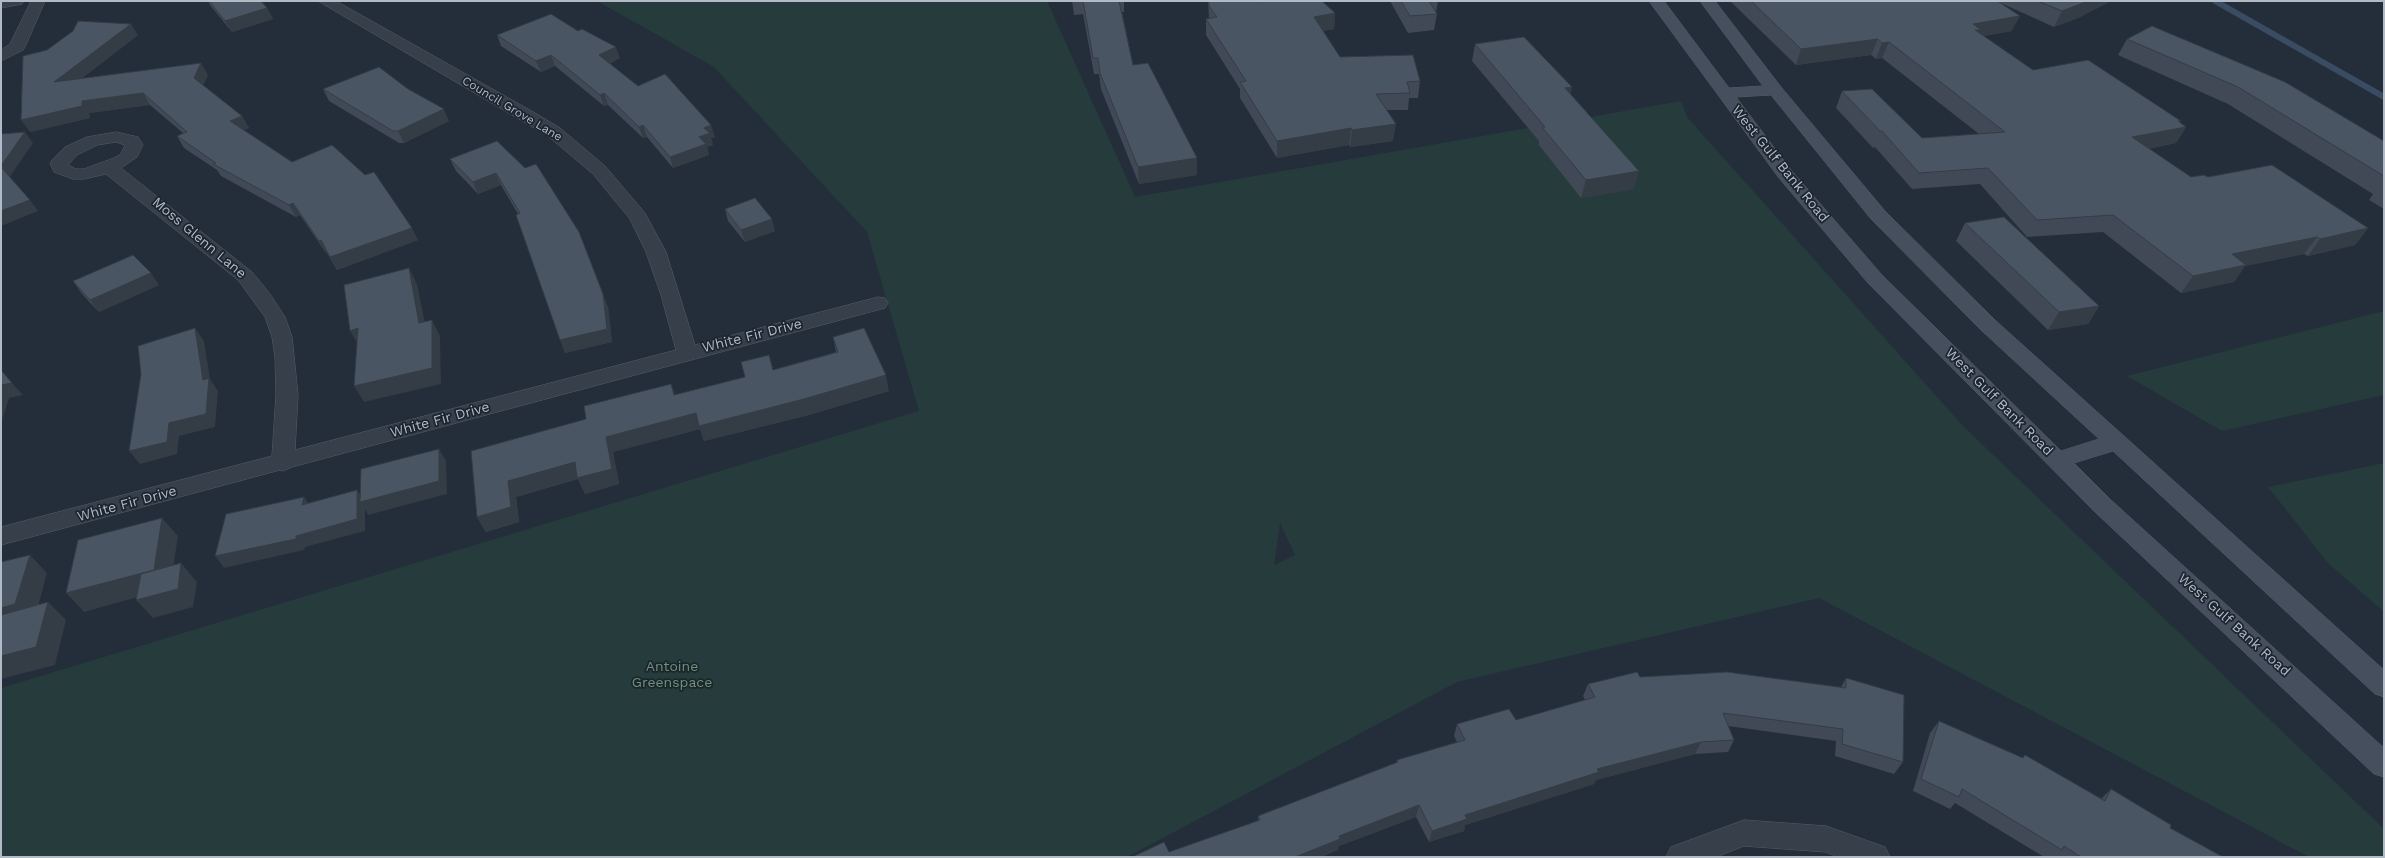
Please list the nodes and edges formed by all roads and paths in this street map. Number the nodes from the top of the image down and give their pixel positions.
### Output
1 (17, 1) edge
2 (38, 1) edge
3 (325, 1) edge
4 (1656, 1) edge
5 (1708, 1) edge
6 (1, 4) edge
7 (1, 56) edge
8 (1775, 90) junction
9 (1723, 93) junction
10 (109, 168) dead end
11 (878, 303) dead end
12 (687, 353) junction
13 (2114, 443) junction
14 (2056, 460) junction
15 (283, 463) junction
16 (1, 536) edge
17 (2384, 686) edge
18 (2384, 765) edge
19 (1681, 857) edge
20 (1875, 857) edge

1 - 6 street
2 - 7 street
3 - 12 street, Council Grove Lane
4 - 9 main road, West Gulf Bank Road
5 - 8 main road
8 - 9 main road
8 - 13 main road
9 - 14 main road, West Gulf Bank Road
10 - 15 street, Moss Glenn Lane
11 - 12 street, White Fir Drive
12 - 15 street, White Fir Drive
13 - 14 main road
13 - 17 main road
14 - 18 main road, West Gulf Bank Road
15 - 16 street, White Fir Drive
19 - 20 street

